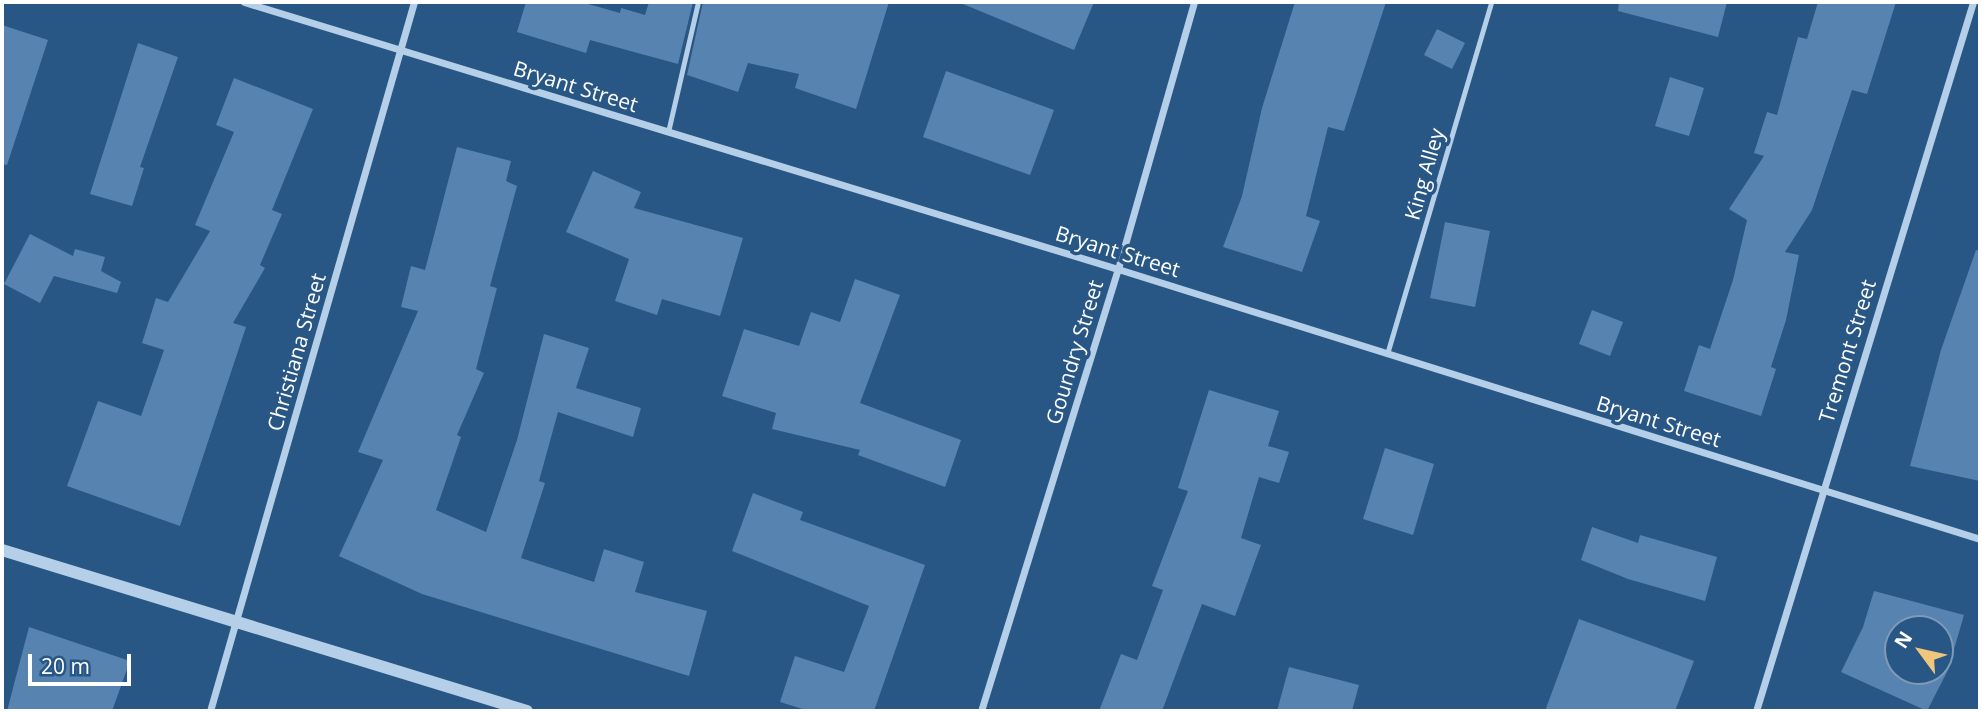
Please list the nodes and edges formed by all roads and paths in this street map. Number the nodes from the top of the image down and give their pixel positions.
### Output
1 (244, 2) edge
2 (414, 2) edge
3 (698, 2) edge
4 (1194, 2) edge
5 (1491, 2) edge
6 (1973, 2) edge
7 (400, 50) junction
8 (668, 132) junction
9 (1118, 268) junction
10 (1387, 354) junction
11 (1823, 490) junction
12 (1980, 539) edge
13 (2, 550) edge
14 (237, 622) junction
15 (209, 711) edge
16 (527, 711) edge
17 (981, 711) edge
18 (1756, 711) edge

1 - 7 street, Bryant Street
2 - 7 street, Christiana Street
3 - 8 lane
4 - 9 street, Goundry Street
5 - 10 lane, King Alley
6 - 11 street, Tremont Street
7 - 8 street, Bryant Street
7 - 14 street, Christiana Street
8 - 9 street, Bryant Street
9 - 10 street, Bryant Street
9 - 17 street, Goundry Street
10 - 11 street, Bryant Street
11 - 12 street, Bryant Street
11 - 18 street, Tremont Street
13 - 14 street
14 - 15 street, Christiana Street
14 - 16 street

